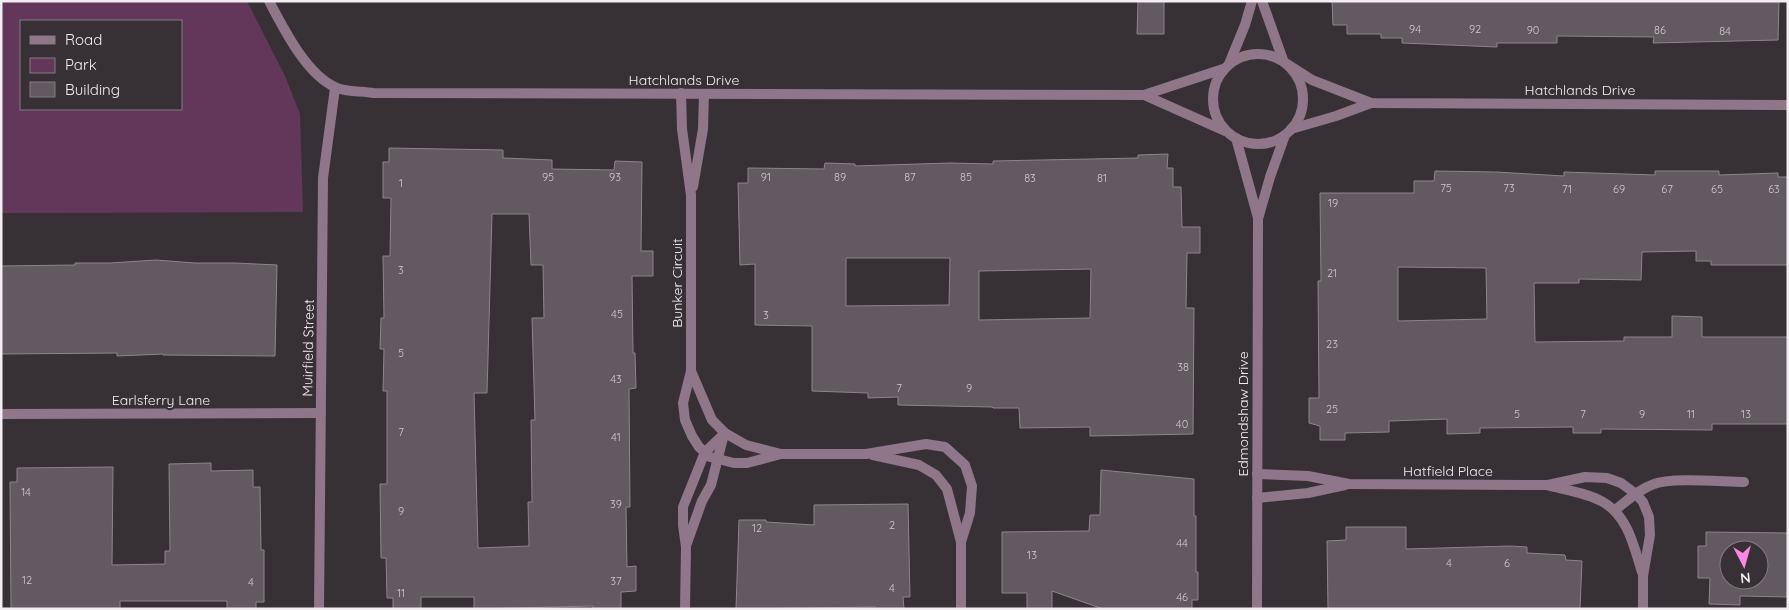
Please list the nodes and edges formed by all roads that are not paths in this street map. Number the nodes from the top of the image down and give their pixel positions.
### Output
1 (270, 1) edge
2 (1252, 1) edge
3 (1262, 1) edge
4 (1285, 62) junction
5 (1226, 66) junction
6 (335, 88) junction
7 (681, 93) junction
8 (704, 94) junction
9 (1144, 95) junction
10 (1371, 103) junction
11 (1788, 105) edge
12 (1288, 132) junction
13 (1232, 136) junction
14 (691, 195) junction
15 (1258, 218) junction
16 (691, 371) junction
17 (321, 413) junction
18 (1, 414) edge
19 (724, 433) junction
20 (704, 452) junction
21 (781, 454) junction
22 (866, 454) junction
23 (718, 459) junction
24 (1257, 474) junction
25 (1744, 482) dead end
26 (1349, 484) junction
27 (1548, 485) junction
28 (1636, 494) junction
29 (1257, 498) junction
30 (1615, 510) junction
31 (961, 542) junction
32 (686, 547) junction
33 (1643, 576) junction
34 (319, 609) edge
35 (685, 609) edge
36 (961, 609) edge
37 (1257, 609) edge
38 (1643, 609) edge

1 - 6 street, Hatchlands Drive
2 - 5 street
3 - 4 street
4 - 5 street
4 - 10 street, Hatchlands Drive
4 - 12 street
5 - 9 street, Hatchlands Drive
5 - 13 street
6 - 7 street, Hatchlands Drive
6 - 17 street, Muirfield Street
7 - 8 street, Hatchlands Drive
7 - 14 street, Bunker Circuit
8 - 9 street, Hatchlands Drive
8 - 14 street, Bunker Circuit
9 - 13 street, Hatchlands Drive
10 - 11 street, Hatchlands Drive
10 - 12 street, Hatchlands Drive
12 - 13 street
12 - 15 street, Edmondshaw Drive
13 - 15 street, Edmondshaw Drive
14 - 16 street, Bunker Circuit
15 - 24 street, Edmondshaw Drive
16 - 19 street, Bunker Circuit
16 - 20 street, Bunker Circuit
17 - 18 street, Earlsferry Lane
17 - 34 street, Muirfield Street
19 - 20 street
19 - 21 street, Bunker Circuit
19 - 23 street
20 - 23 street, Bunker Circuit
20 - 32 street
21 - 22 street, Bunker Circuit
21 - 23 street, Bunker Circuit
22 - 31 street, Bunker Circuit
22 - 31 street, Bunker Circuit
23 - 32 street
24 - 26 street, Hatfield Place
24 - 29 street, Edmondshaw Drive
25 - 28 street
26 - 27 street, Hatfield Place
26 - 29 street, Hatfield Place
27 - 28 street, Hatfield Place
27 - 30 street, Hatfield Place
28 - 30 street
28 - 33 street, Hatfield Place
29 - 37 street, Edmondshaw Drive
30 - 33 street, Hatfield Place
31 - 36 street, Bunker Circuit
32 - 35 street
33 - 38 street, Hatfield Place

